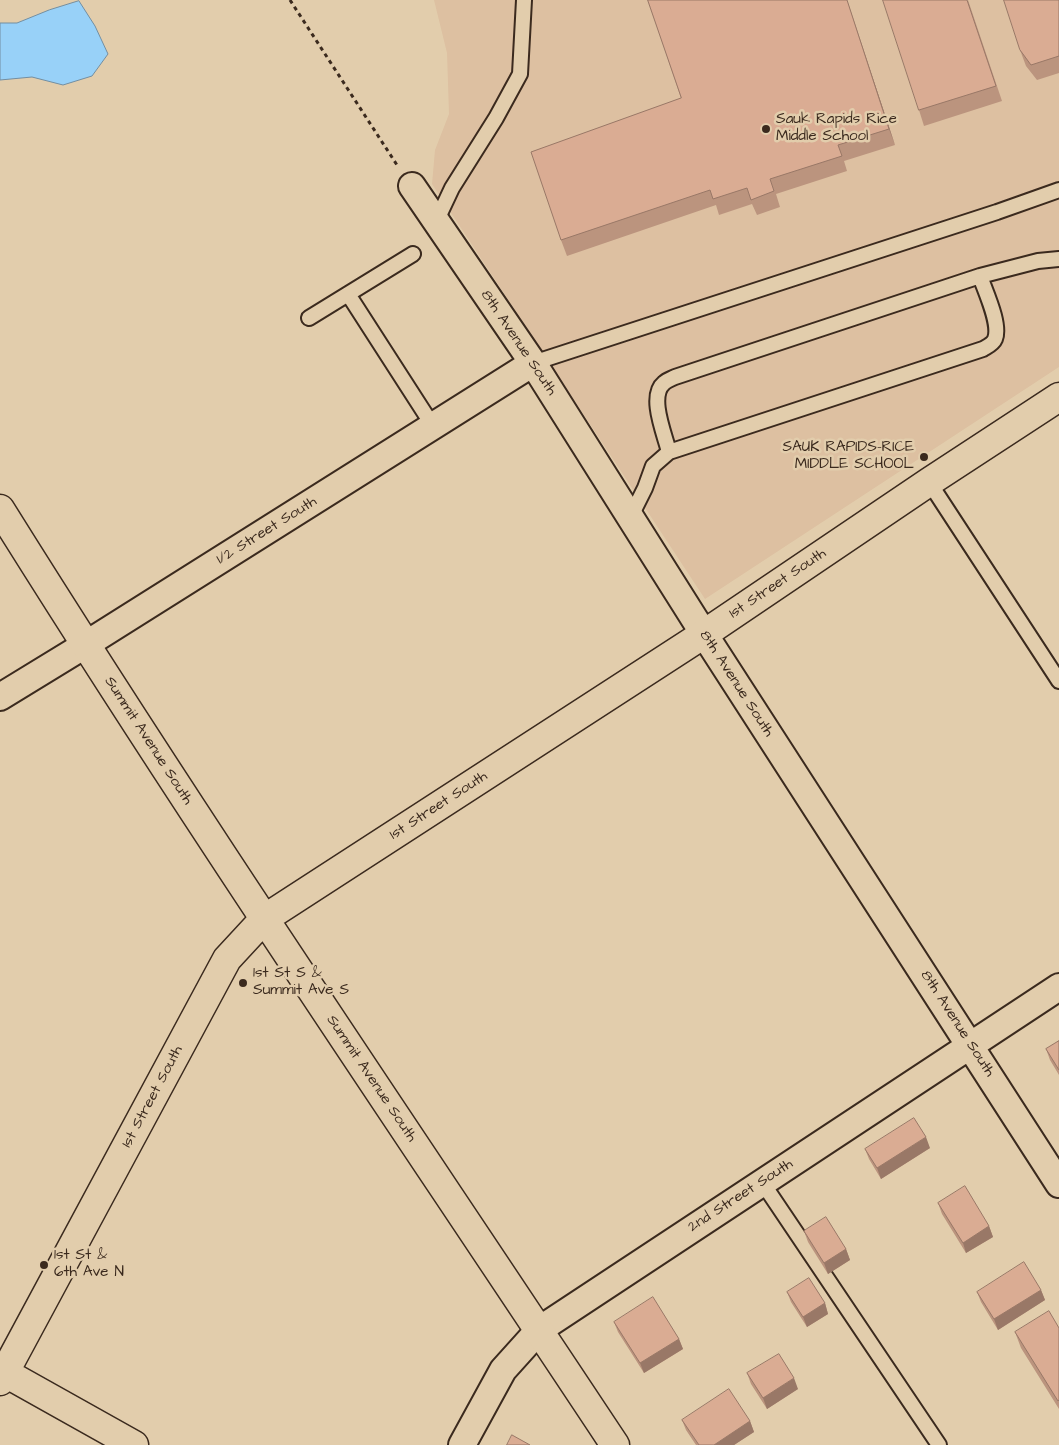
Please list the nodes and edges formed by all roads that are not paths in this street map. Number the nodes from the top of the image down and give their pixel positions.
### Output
1 (524, 0) edge
2 (412, 186) road end
3 (1059, 190) edge
4 (436, 222) junction
5 (413, 254) dead end
6 (1059, 259) edge
7 (980, 276) junction
8 (348, 294) junction
9 (309, 318) dead end
10 (533, 363) junction
11 (1059, 397) edge
12 (433, 426) junction
13 (669, 452) junction
14 (929, 482) junction
15 (0, 509) edge
16 (630, 518) junction
17 (704, 634) junction
18 (85, 645) junction
19 (1059, 681) edge
20 (0, 697) edge
21 (264, 919) junction
22 (1059, 987) edge
23 (971, 1046) junction
24 (762, 1182) junction
25 (1059, 1184) edge
26 (539, 1330) junction
27 (2, 1374) edge
28 (134, 1445) edge
29 (462, 1445) edge
30 (615, 1445) edge
31 (939, 1445) edge

1 - 4 lane
2 - 4 street, 8th Avenue South
3 - 10 lane
4 - 10 street, 8th Avenue South
5 - 8 lane
6 - 7 lane
7 - 13 lane
7 - 13 lane
8 - 9 lane
8 - 12 lane
10 - 12 street, 1/2 Street South
10 - 16 street, 8th Avenue South
11 - 14 street, 1st Street South
12 - 18 street, 1/2 Street South
13 - 16 lane
14 - 17 street, 1st Street South
14 - 19 lane
15 - 18 street, Summit Avenue South
16 - 17 street, 8th Avenue South
17 - 21 street, 1st Street South
17 - 23 street, 8th Avenue South
18 - 20 street, 1/2 Street South
18 - 21 street, Summit Avenue South
21 - 26 street, Summit Avenue South
21 - 27 street, 1st Street South
22 - 23 street, 2nd Street South
23 - 24 street, 2nd Street South
23 - 25 street, 8th Avenue South
24 - 26 street, 2nd Street South
24 - 31 lane
26 - 29 street, 2nd Street South
26 - 30 street, Summit Avenue South
27 - 28 street

